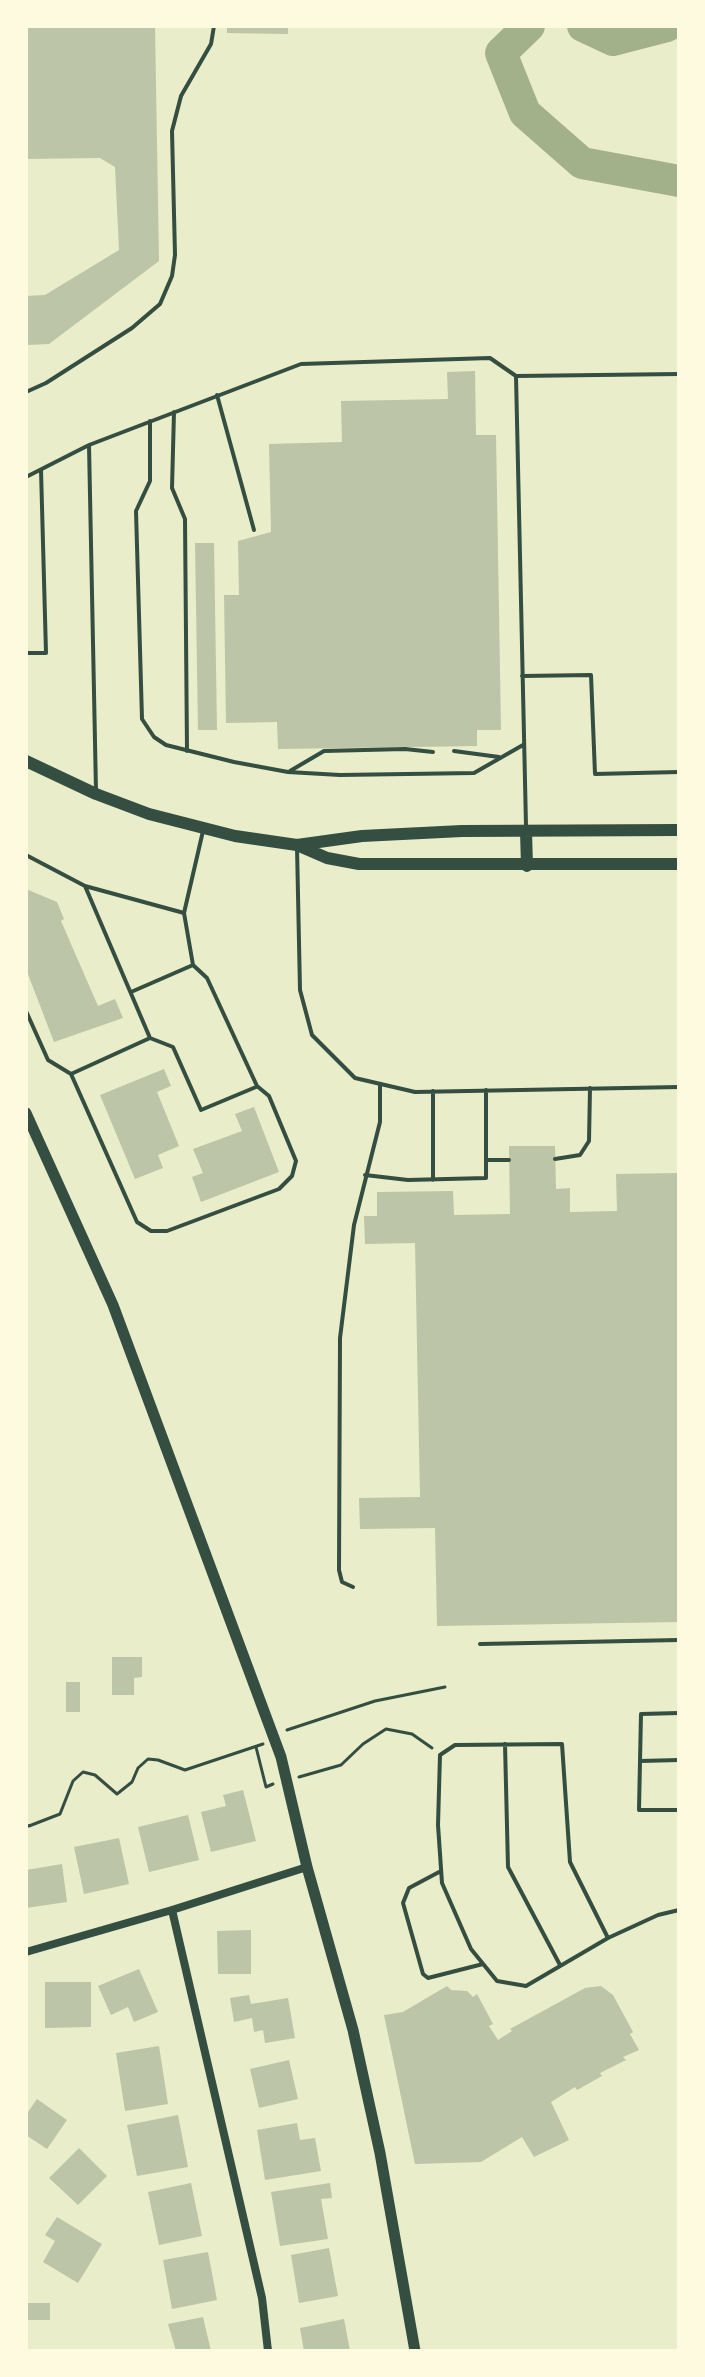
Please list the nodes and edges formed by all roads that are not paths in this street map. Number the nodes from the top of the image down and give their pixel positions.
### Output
1 (214, 26) edge
2 (679, 374) edge
3 (516, 376) junction
4 (26, 392) edge
5 (217, 395) junction
6 (174, 411) junction
7 (150, 421) junction
8 (89, 445) junction
9 (41, 470) junction
10 (26, 477) edge
11 (254, 530) dead end
12 (26, 653) edge
13 (522, 676) junction
14 (523, 745) junction
15 (187, 751) junction
16 (454, 751) dead end
17 (433, 752) dead end
18 (500, 757) junction
19 (26, 761) edge
20 (288, 772) junction
21 (679, 772) edge
22 (96, 794) junction
23 (204, 829) junction
24 (679, 830) edge
25 (526, 831) junction
26 (297, 845) junction
27 (26, 855) edge
28 (679, 864) edge
29 (527, 866) junction
30 (85, 886) junction
31 (184, 913) junction
32 (193, 965) junction
33 (131, 992) junction
34 (26, 1011) edge
35 (150, 1038) junction
36 (71, 1074) junction
37 (380, 1084) junction
38 (257, 1086) junction
39 (679, 1087) edge
40 (590, 1088) junction
41 (486, 1090) junction
42 (433, 1091) junction
43 (26, 1113) edge
44 (555, 1159) dead end
45 (486, 1160) junction
46 (509, 1160) dead end
47 (365, 1175) junction
48 (433, 1180) junction
49 (353, 1587) dead end
50 (679, 1640) edge
51 (480, 1644) dead end
52 (679, 1713) edge
53 (505, 1744) junction
54 (679, 1760) edge
55 (640, 1761) junction
56 (679, 1810) edge
57 (307, 1867) junction
58 (441, 1871) junction
59 (172, 1910) junction
60 (679, 1910) edge
61 (608, 1938) junction
62 (26, 1952) edge
63 (483, 1964) junction
64 (560, 1965) junction
65 (268, 2351) edge
66 (415, 2351) edge

1 - 4 lane
2 - 3 lane
3 - 5 lane
3 - 13 lane
5 - 6 lane
5 - 11 lane
6 - 7 lane
6 - 15 lane
7 - 8 lane
7 - 15 lane
8 - 9 lane
8 - 22 lane
9 - 10 lane
9 - 12 lane
13 - 14 lane
13 - 21 lane
14 - 18 lane
14 - 25 lane
15 - 20 lane
16 - 18 lane
17 - 20 lane
18 - 20 lane
19 - 22 main road
22 - 23 main road
23 - 26 main road
23 - 31 lane
24 - 25 main road
25 - 26 main road
25 - 29 main road
26 - 29 main road
26 - 37 lane
27 - 30 lane
28 - 29 main road
30 - 31 lane
30 - 33 lane
31 - 32 lane
32 - 33 lane
32 - 38 lane
33 - 35 lane
34 - 36 lane
35 - 36 lane
35 - 38 lane
36 - 38 lane
37 - 42 lane
37 - 47 lane
39 - 40 lane
40 - 41 lane
40 - 44 lane
41 - 42 lane
41 - 45 lane
42 - 48 lane
43 - 57 street
45 - 46 lane
45 - 48 lane
47 - 48 lane
47 - 49 lane
50 - 51 lane
52 - 55 lane
53 - 58 lane
53 - 61 lane
53 - 64 lane
54 - 55 lane
55 - 56 lane
57 - 59 street
57 - 66 street
58 - 63 lane
58 - 63 lane
59 - 62 street
59 - 65 street
60 - 61 lane
61 - 64 lane
63 - 64 lane

